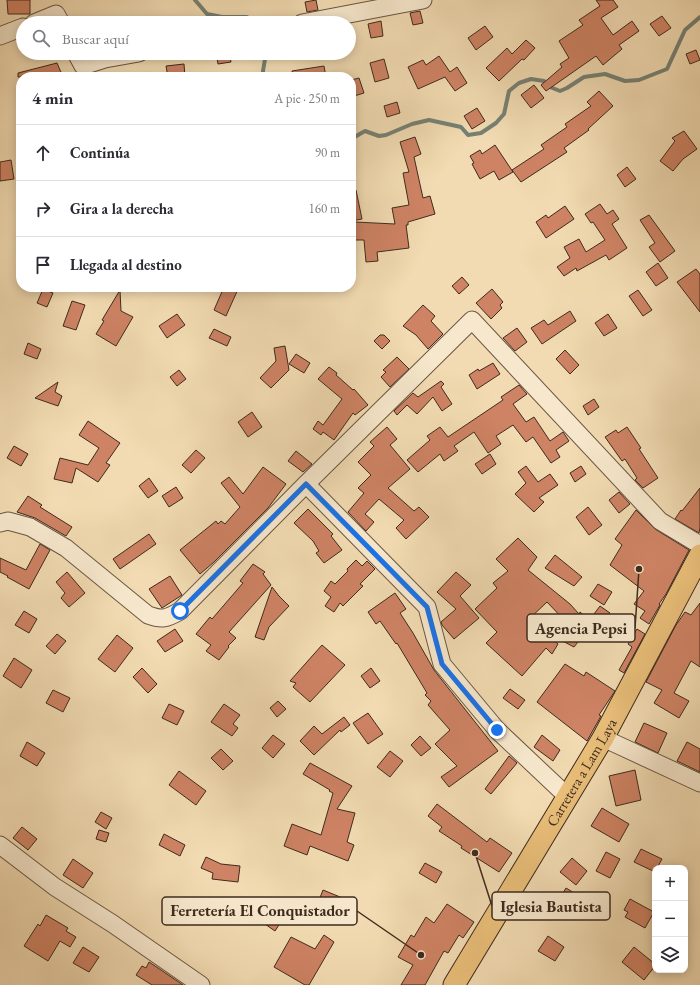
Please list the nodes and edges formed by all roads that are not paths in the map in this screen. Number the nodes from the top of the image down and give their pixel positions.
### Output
1 (423, 0) edge
2 (339, 16) edge
3 (16, 30) edge
4 (0, 36) edge
5 (80, 60) edge
6 (102, 60) edge
7 (306, 484) junction
8 (0, 523) edge
9 (700, 545) edge
10 (700, 555) edge
11 (603, 738) junction
12 (700, 784) edge
13 (568, 797) junction
14 (0, 845) edge
15 (201, 985) edge
16 (454, 985) edge

1 - 2 street
3 - 4 street
5 - 6 street
7 - 8 street
7 - 9 street
7 - 13 street
10 - 11 main road, Carretera a Lam Laya
11 - 12 street
11 - 13 main road, Carretera a Lam Laya
13 - 16 main road, Carretera a Lam Laya
14 - 15 street

